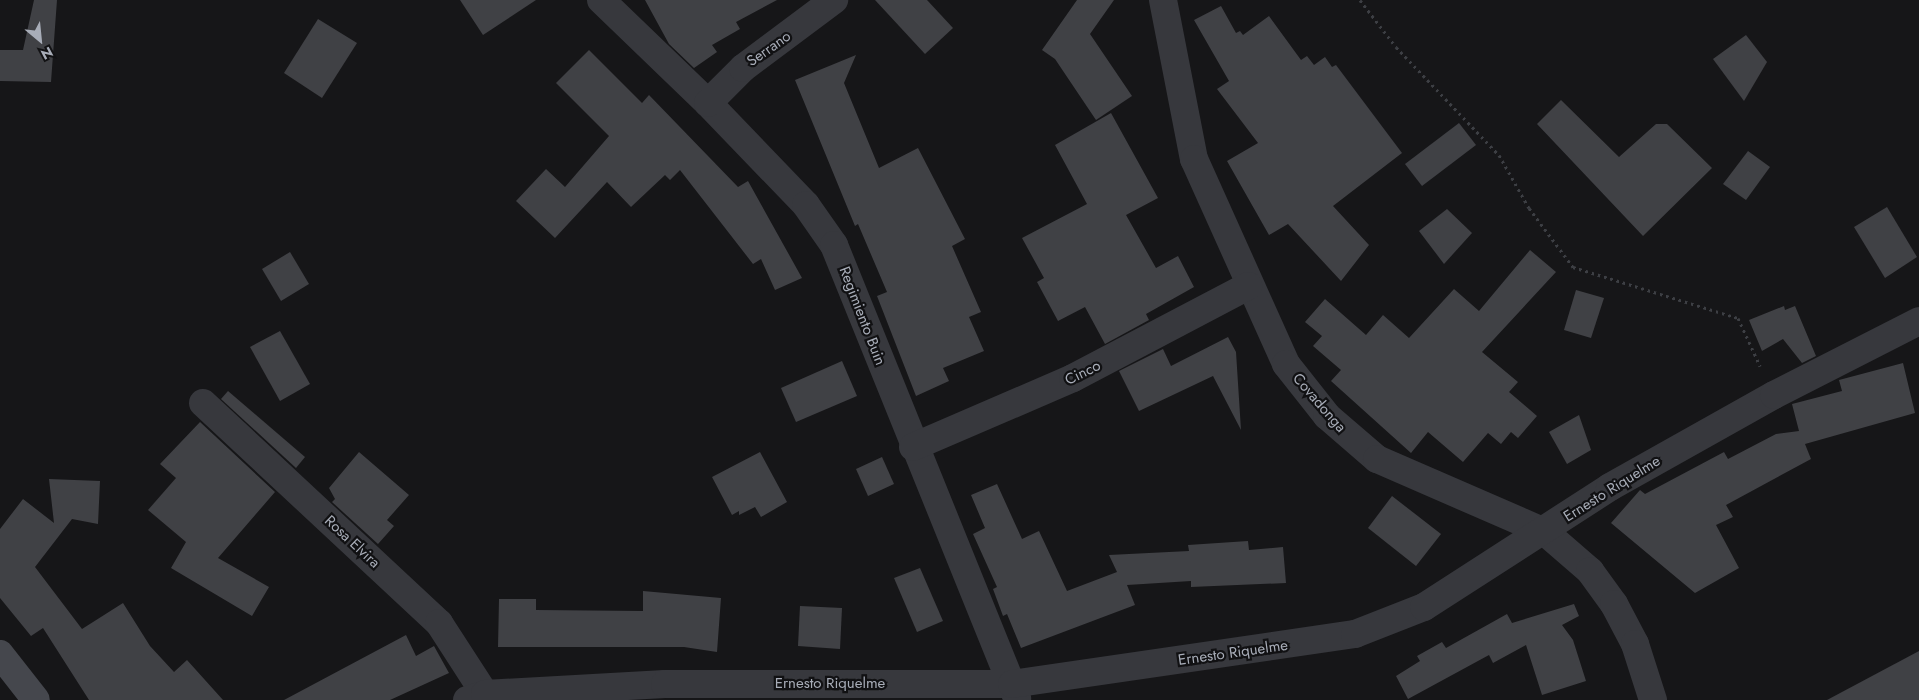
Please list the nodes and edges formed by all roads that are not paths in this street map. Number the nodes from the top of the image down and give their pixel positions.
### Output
1 (601, 0) edge
2 (834, 0) edge
3 (1163, 0) edge
4 (708, 103) junction
5 (1248, 286) junction
6 (1919, 322) edge
7 (203, 402) dead end
8 (913, 447) junction
9 (1544, 532) junction
10 (0, 654) edge
11 (1015, 692) edge
12 (476, 697) edge
13 (36, 700) edge
14 (1653, 700) edge

1 - 4 street, Regimiento Buin
2 - 4 street, Serrano
3 - 5 street, Covadonga
4 - 8 street, Regimiento Buin
5 - 8 street, Cinco
5 - 9 street, Covadonga
6 - 9 street, Ernesto Riquelme
7 - 12 street, Rosa Elvira
8 - 11 street, Regimiento Buin
9 - 11 street, Ernesto Riquelme
9 - 14 street, Covadonga
10 - 13 main road
11 - 12 street, Ernesto Riquelme

